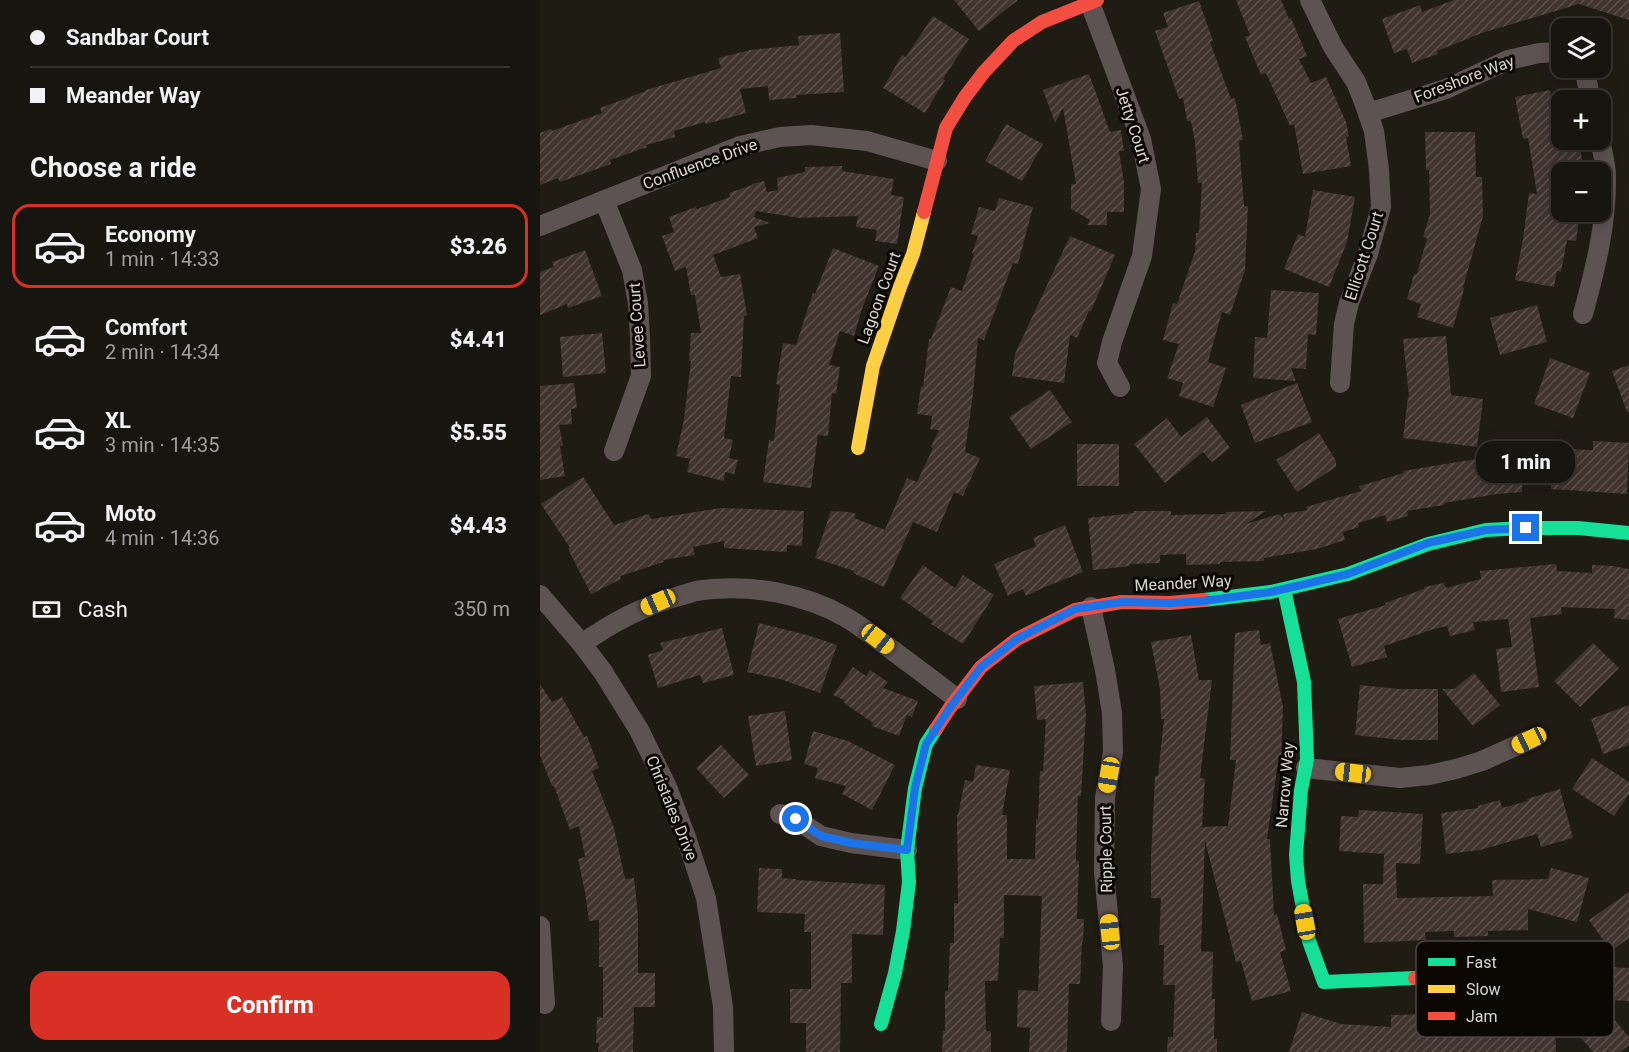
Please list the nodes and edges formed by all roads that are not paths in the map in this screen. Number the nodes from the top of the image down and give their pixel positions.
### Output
1 (1310, 0) edge
2 (1093, 1) edge
3 (1551, 52) edge
4 (1368, 113) junction
5 (1602, 150) edge
6 (937, 160) junction
7 (604, 200) junction
8 (540, 226) edge
9 (1583, 314) dead end
10 (1340, 383) dead end
11 (1120, 387) dead end
12 (858, 448) dead end
13 (614, 450) dead end
14 (1629, 533) edge
15 (1284, 589) junction
16 (540, 595) edge
17 (1091, 607) junction
18 (582, 644) junction
19 (957, 699) junction
20 (1529, 740) dead end
21 (1306, 768) junction
22 (780, 814) dead end
23 (907, 850) junction
24 (540, 926) edge
25 (1416, 979) edge
26 (545, 1004) dead end
27 (1111, 1021) dead end
28 (881, 1024) dead end
29 (724, 1052) edge

1 - 4 street, Ellicott Court
2 - 6 street, Lagoon Court
2 - 11 street, Jetty Court
3 - 4 street, Foreshore Way
4 - 10 street, Ellicott Court
5 - 9 street
6 - 7 street, Confluence Drive
6 - 12 street, Lagoon Court
7 - 8 street, Confluence Drive
7 - 13 street, Levee Court
14 - 15 street, Meander Way
15 - 17 street, Meander Way
15 - 21 street, Narrow Way
16 - 18 street, Christales Drive
17 - 19 street, Meander Way
17 - 27 street, Ripple Court
18 - 19 street
18 - 29 street, Christales Drive
19 - 23 street, Meander Way
20 - 21 street
21 - 25 street, Narrow Way
22 - 23 street
23 - 28 street, Meander Way
24 - 26 street

